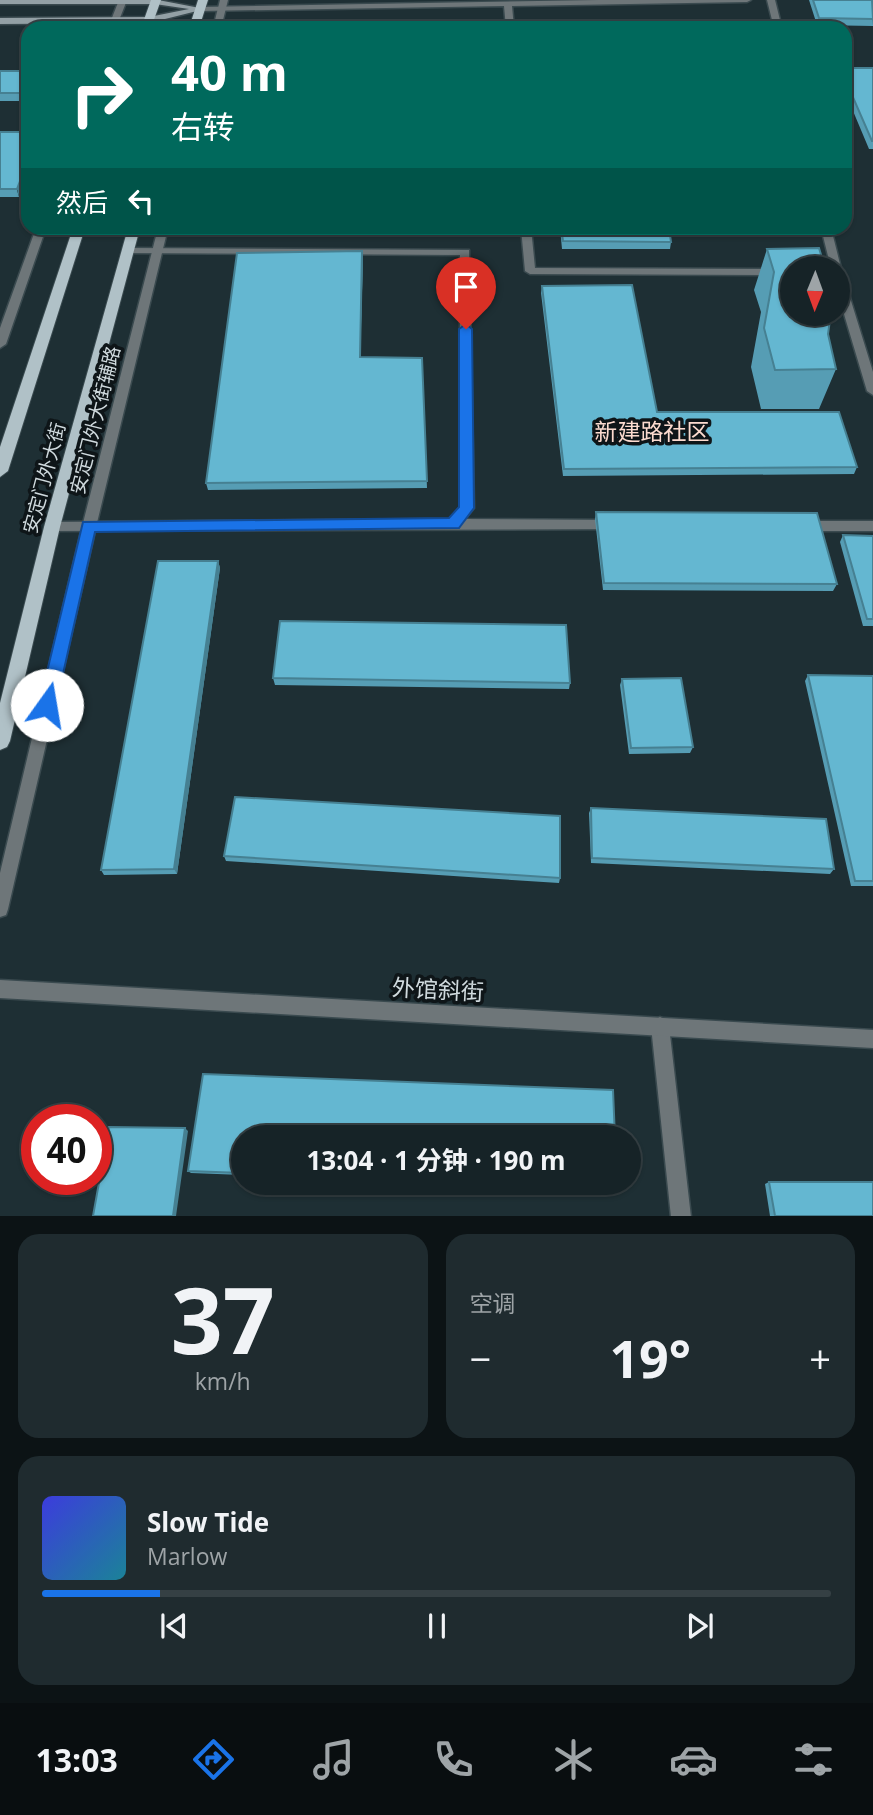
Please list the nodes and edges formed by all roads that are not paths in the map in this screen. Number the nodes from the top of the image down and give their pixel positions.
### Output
1 (747, 0) edge
2 (771, 0) edge
3 (123, 1) edge
4 (156, 1) edge
5 (0, 2) edge
6 (202, 4) edge
7 (223, 4) edge
8 (508, 5) junction
9 (0, 21) edge
10 (114, 21) edge
11 (149, 21) edge
12 (156, 21) edge
13 (196, 21) edge
14 (219, 21) edge
15 (509, 21) edge
16 (776, 21) edge
17 (21, 22) edge
18 (39, 235) edge
19 (77, 235) edge
20 (132, 235) edge
21 (161, 235) edge
22 (527, 235) edge
23 (829, 235) edge
24 (128, 251) junction
25 (156, 251) junction
26 (833, 256) edge
27 (780, 272) edge
28 (850, 315) edge
29 (0, 344) edge
30 (873, 391) edge
31 (0, 471) edge
32 (453, 524) junction
33 (621, 525) edge
34 (789, 526) edge
35 (873, 526) edge
36 (52, 527) junction
37 (89, 527) junction
38 (0, 741) edge
39 (0, 909) edge
40 (0, 989) edge
41 (660, 1026) junction
42 (873, 1039) edge
43 (681, 1216) edge

1 - 8 street
2 - 16 street
3 - 4 main road
3 - 5 main road
3 - 10 street
4 - 6 main road
4 - 11 main road
6 - 7 street
6 - 12 main road
6 - 13 main road
7 - 8 street
7 - 14 street
8 - 15 street
9 - 17 main road
18 - 29 street
19 - 31 main road
20 - 24 main road, 安定门外大街
21 - 25 street, 安定门外大街辅路
22 - 27 street
23 - 26 street
24 - 25 street
24 - 36 main road, 安定门外大街
25 - 32 street
25 - 37 street, 安定门外大街辅路
28 - 30 street
32 - 33 street
32 - 37 street
34 - 35 street
36 - 37 street
36 - 38 main road, 安定门外大街
37 - 39 street, 安定门外大街辅路
40 - 41 street, 外馆斜街
41 - 42 street, 外馆斜街
41 - 43 street

